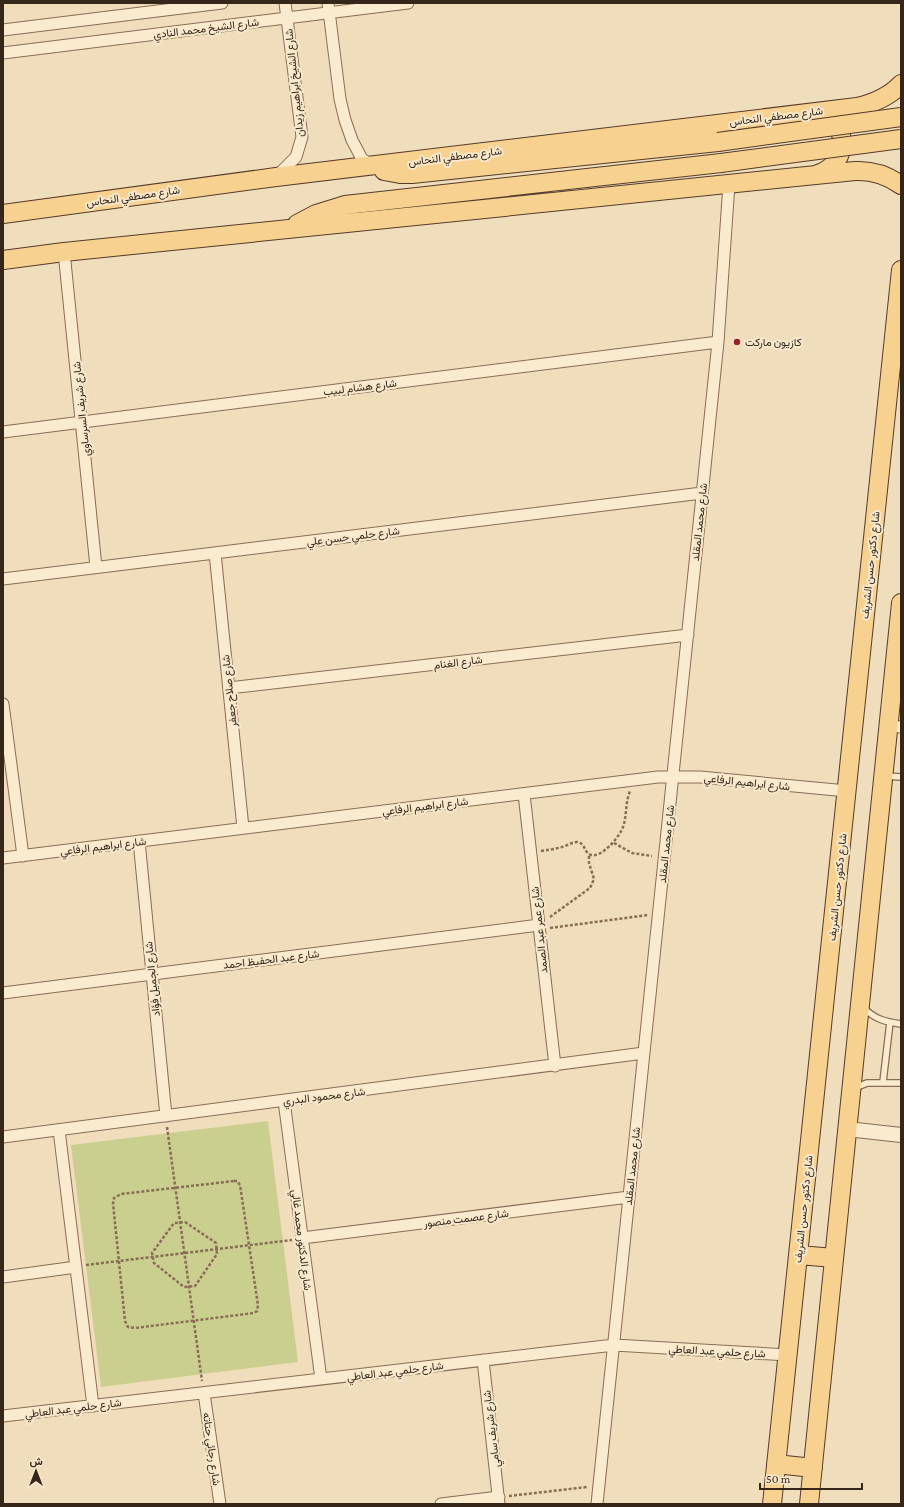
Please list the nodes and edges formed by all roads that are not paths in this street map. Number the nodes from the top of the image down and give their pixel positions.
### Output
1 (222, 3) edge
2 (285, 3) edge
3 (408, 3) edge
4 (329, 8) edge
5 (287, 18) junction
6 (3, 30) edge
7 (3, 53) edge
8 (901, 84) edge
9 (822, 111) junction
10 (901, 117) edge
11 (901, 139) edge
12 (373, 166) junction
13 (817, 174) junction
14 (276, 177) junction
15 (728, 184) junction
16 (901, 185) edge
17 (3, 214) edge
18 (289, 229) junction
19 (64, 252) junction
20 (3, 260) edge
21 (901, 270) edge
22 (718, 342) junction
23 (82, 422) junction
24 (3, 432) edge
25 (702, 493) junction
26 (215, 553) junction
27 (96, 567) junction
28 (3, 579) edge
29 (900, 614) edge
30 (688, 635) junction
31 (229, 688) junction
32 (896, 695) edge
33 (3, 704) edge
34 (4, 722) edge
35 (895, 726) edge
36 (673, 776) junction
37 (883, 776) junction
38 (901, 777) edge
39 (847, 791) junction
40 (524, 794) junction
41 (243, 828) junction
42 (140, 841) junction
43 (24, 856) junction
44 (3, 858) edge
45 (539, 927) junction
46 (152, 974) junction
47 (3, 993) edge
48 (861, 1003) junction
49 (890, 1022) junction
50 (901, 1024) edge
51 (644, 1053) junction
52 (555, 1066) junction
53 (883, 1082) junction
54 (901, 1083) edge
55 (852, 1090) junction
56 (284, 1101) junction
57 (166, 1116) junction
58 (847, 1129) junction
59 (59, 1130) junction
60 (901, 1135) edge
61 (3, 1137) edge
62 (629, 1197) junction
63 (302, 1238) junction
64 (799, 1255) junction
65 (834, 1258) junction
66 (76, 1267) junction
67 (3, 1277) edge
68 (614, 1345) junction
69 (788, 1355) junction
70 (483, 1360) junction
71 (321, 1380) junction
72 (204, 1393) junction
73 (93, 1406) junction
74 (3, 1416) edge
75 (776, 1464) junction
76 (813, 1468) junction
77 (499, 1500) edge
78 (220, 1504) edge
79 (441, 1504) edge
80 (597, 1504) edge
81 (772, 1504) edge
82 (809, 1504) edge

1 - 6 street, شارع الشيخ محمد النادي
2 - 5 street, شارع الشيخ ابراهيم زيدان
3 - 4 street, شارع الشيخ محمد النادي
4 - 5 street, شارع الشيخ محمد النادي
4 - 12 street
5 - 7 street, شارع الشيخ محمد النادي
5 - 14 street, شارع الشيخ ابراهيم زيدان
8 - 9 main road, شارع مصطفي النحاس
9 - 12 main road, شارع مصطفي النحاس
9 - 13 main road
10 - 12 main road, bridge
11 - 18 main road, bridge
12 - 14 main road, شارع مصطفي النحاس
13 - 15 main road
13 - 16 main road
14 - 17 main road, شارع مصطفي النحاس
15 - 18 main road
15 - 22 street, شارع محمد المقلد
18 - 19 main road
19 - 20 main road
19 - 23 street, شارع شريف السرساوي
21 - 39 main road, شارع دكتور حسن الشريف
22 - 23 street, شارع هشام لبيب
22 - 25 street, شارع محمد المقلد
23 - 24 street, شارع هشام لبيب
23 - 27 street, شارع شريف السرساوي
25 - 26 street, شارع حلمي حسن علي
25 - 30 street, شارع محمد المقلد
26 - 27 street, شارع حلمي حسن علي
26 - 31 street, شارع صلاح جعفر
27 - 28 street, شارع حلمي حسن علي
29 - 32 main road
30 - 31 street, شارع الغنام
30 - 36 street, شارع محمد المقلد
31 - 41 street, شارع صلاح جعفر
32 - 35 main road
33 - 34 street
34 - 43 street
35 - 37 main road
36 - 39 street, شارع ابراهيم الرفاعي
36 - 40 street, شارع ابراهيم الرفاعي
36 - 51 street, شارع محمد المقلد
37 - 38 lane
37 - 48 main road
39 - 64 main road, شارع دكتور حسن الشريف
40 - 41 street, شارع ابراهيم الرفاعي
40 - 45 street, شارع عمر عبد الصمد
41 - 42 street, شارع ابراهيم الرفاعي
42 - 43 street, شارع ابراهيم الرفاعي
42 - 46 street, شارع الجميل فؤاد
43 - 44 street, شارع ابراهيم الرفاعي
45 - 46 street, شارع عبد الحفيظ احمد
45 - 52 street, شارع عمر عبد الصمد
46 - 47 street, شارع عبد الحفيظ احمد
46 - 57 street, شارع الجميل فؤاد
48 - 49 lane
48 - 55 main road
49 - 50 lane
49 - 53 lane
51 - 52 street, شارع محمود البدري
51 - 62 street, شارع محمد المقلد
52 - 56 street, شارع محمود البدري
53 - 54 lane
53 - 55 lane
55 - 58 main road
56 - 57 street, شارع محمود البدري
56 - 63 street, شارع الدكتور محمد غالي
57 - 59 street, شارع محمود البدري
58 - 60 street
58 - 65 main road
59 - 61 street, شارع محمود البدري
59 - 66 street
62 - 63 street, شارع عصمت منصور
62 - 68 street, شارع محمد المقلد
63 - 71 street, شارع الدكتور محمد غالي
64 - 65 main road
64 - 69 main road, شارع دكتور حسن الشريف
65 - 76 main road
66 - 67 street
66 - 73 street
68 - 69 street, شارع حلمي عبد العاطي
68 - 70 street, شارع حلمي عبد العاطي
68 - 80 street, شارع محمد المقلد
69 - 75 main road, شارع دكتور حسن الشريف
70 - 71 street, شارع حلمي عبد العاطي
70 - 77 street, شارع شريف سامي
71 - 72 street, شارع حلمي عبد العاطي
72 - 73 street, شارع حلمي عبد العاطي
72 - 78 street, شارع رجائي حتاته
73 - 74 street, شارع حلمي عبد العاطي
75 - 76 main road
75 - 81 main road, شارع دكتور حسن الشريف
76 - 82 main road
77 - 79 street

